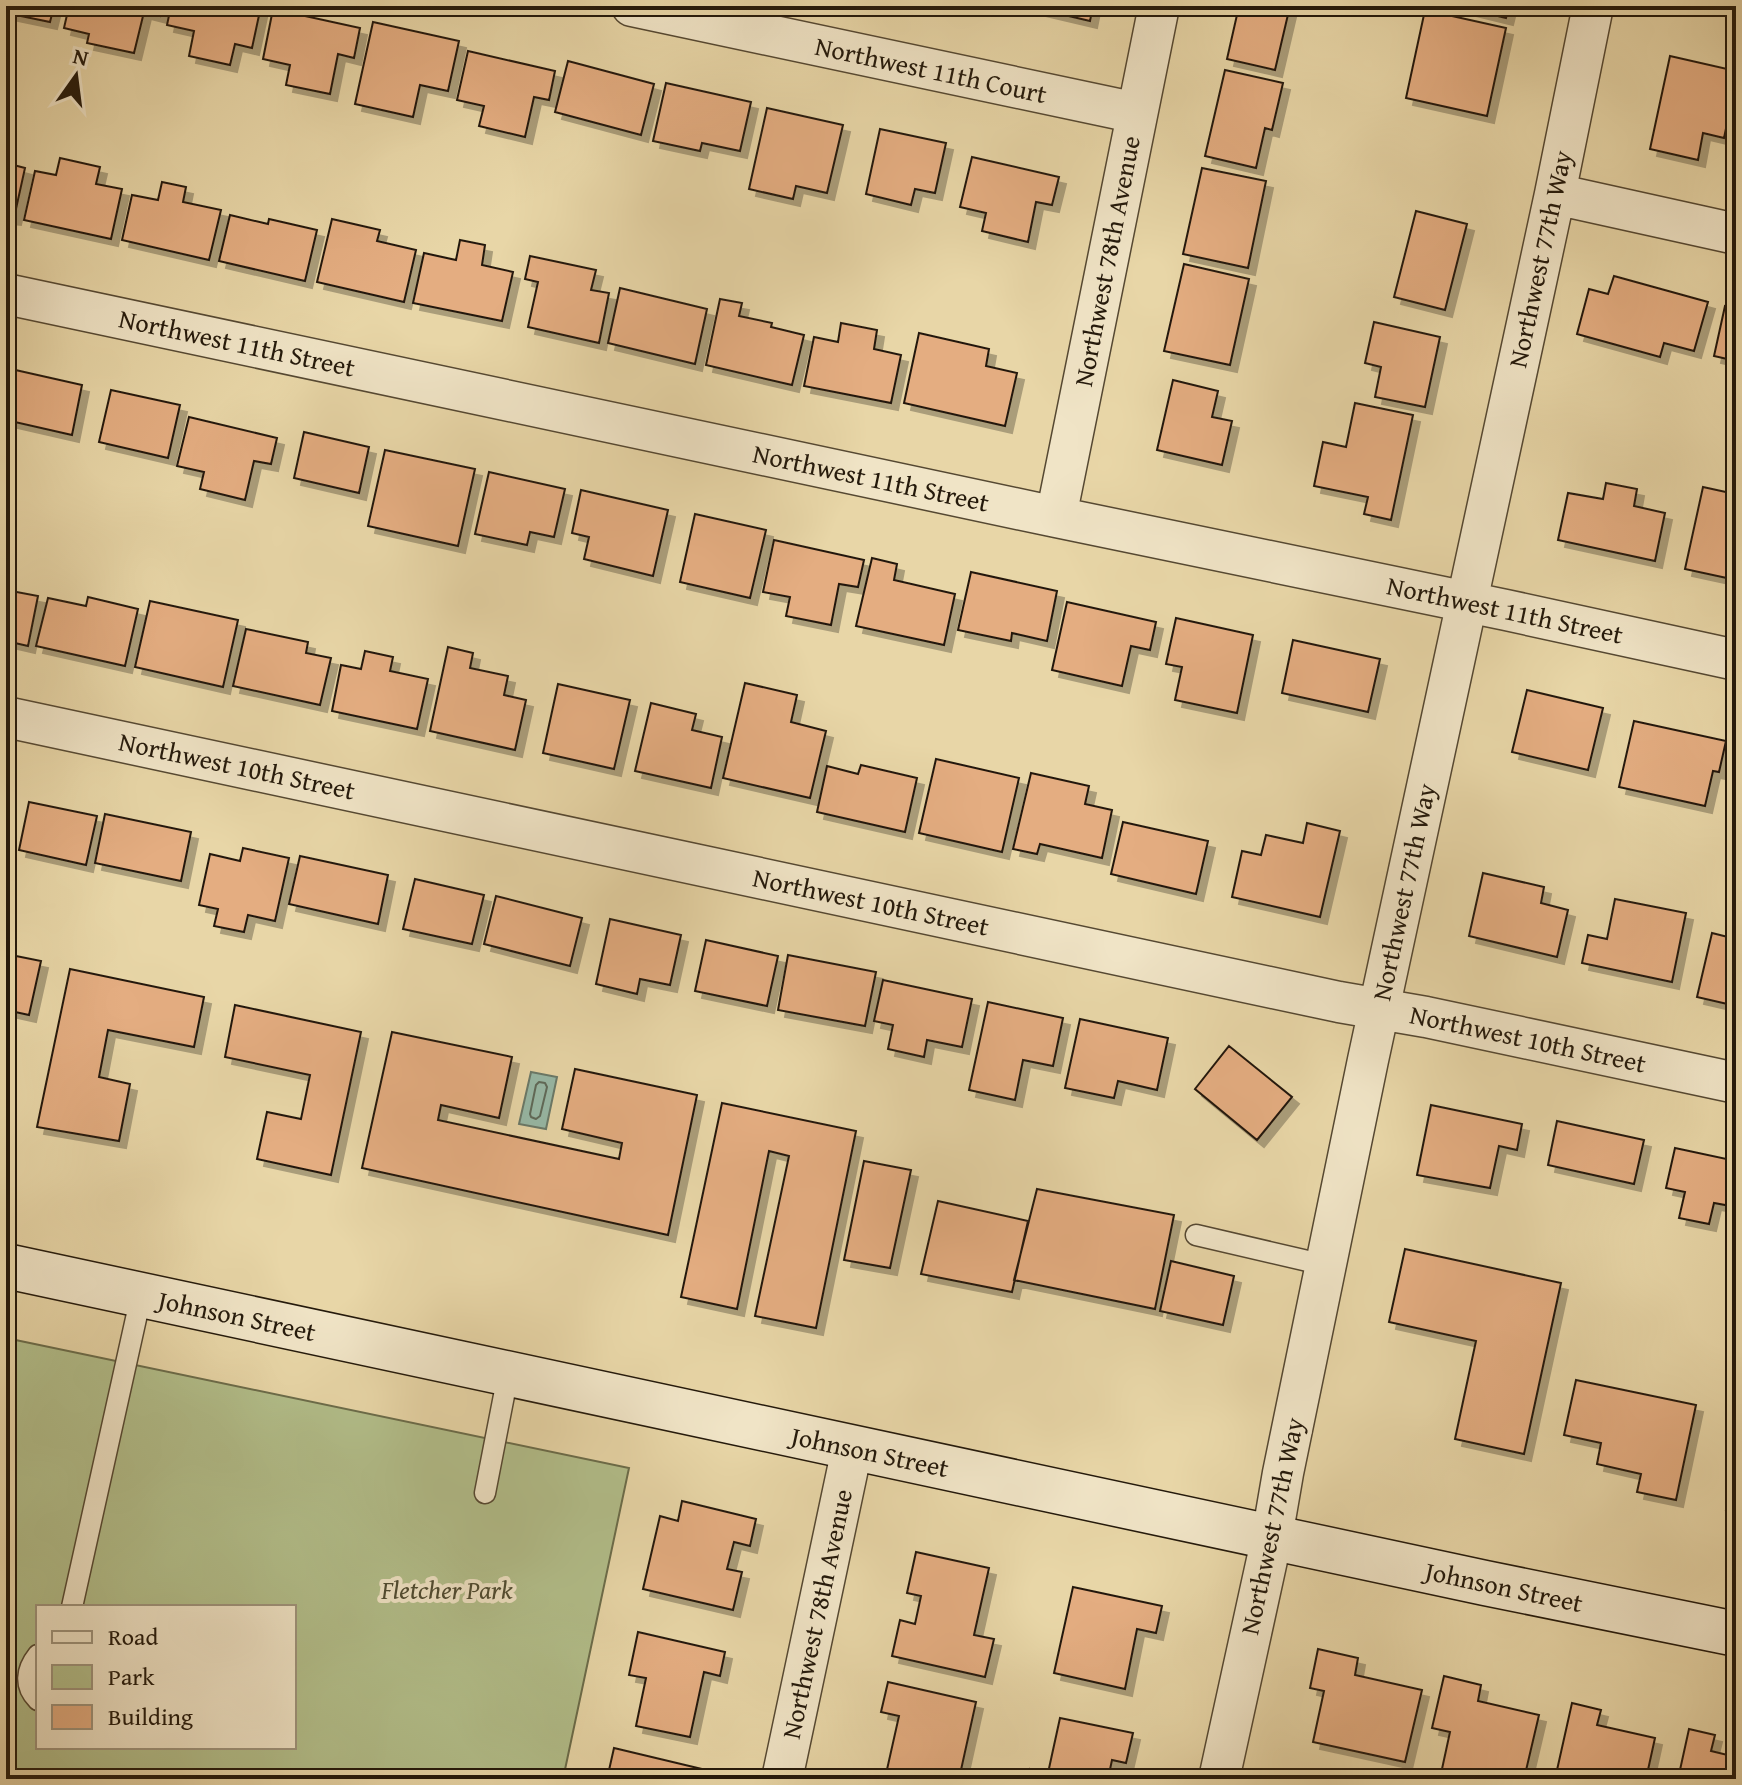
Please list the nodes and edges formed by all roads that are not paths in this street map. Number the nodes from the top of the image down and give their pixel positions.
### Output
1 (632, 6) edge
2 (1159, 6) edge
3 (1593, 6) edge
4 (1137, 113) junction
5 (1555, 194) junction
6 (1736, 234) edge
7 (6, 294) edge
8 (1056, 517) junction
9 (1466, 601) junction
10 (1736, 660) edge
11 (6, 717) edge
12 (1379, 1008) junction
13 (1736, 1083) edge
14 (1196, 1235) dead end
15 (1325, 1265) junction
16 (6, 1266) edge
17 (141, 1296) junction
18 (508, 1375) junction
19 (852, 1449) junction
20 (485, 1493) dead end
21 (1272, 1537) junction
22 (72, 1605) edge
23 (1736, 1634) edge
24 (36, 1658) edge
25 (36, 1698) edge
26 (782, 1779) edge
27 (1219, 1779) edge

1 - 4 street, Northwest 11th Court
2 - 4 street, Northwest 78th Avenue
3 - 5 street, Northwest 77th Way
4 - 8 street, Northwest 78th Avenue
5 - 6 street
5 - 9 street, Northwest 77th Way
7 - 8 street, Northwest 11th Street
8 - 9 street, Northwest 11th Street
9 - 10 street, Northwest 11th Street
9 - 12 street, Northwest 77th Way
11 - 12 street, Northwest 10th Street
12 - 13 street, Northwest 10th Street
12 - 15 street, Northwest 77th Way
14 - 15 lane
15 - 21 street, Northwest 77th Way
16 - 17 street, Johnson Street
17 - 18 street, Johnson Street
17 - 22 lane
18 - 19 street, Johnson Street
18 - 20 lane
19 - 21 street, Johnson Street
19 - 26 street, Northwest 78th Avenue
21 - 23 street, Johnson Street
21 - 27 street, Northwest 77th Way
24 - 25 lane

